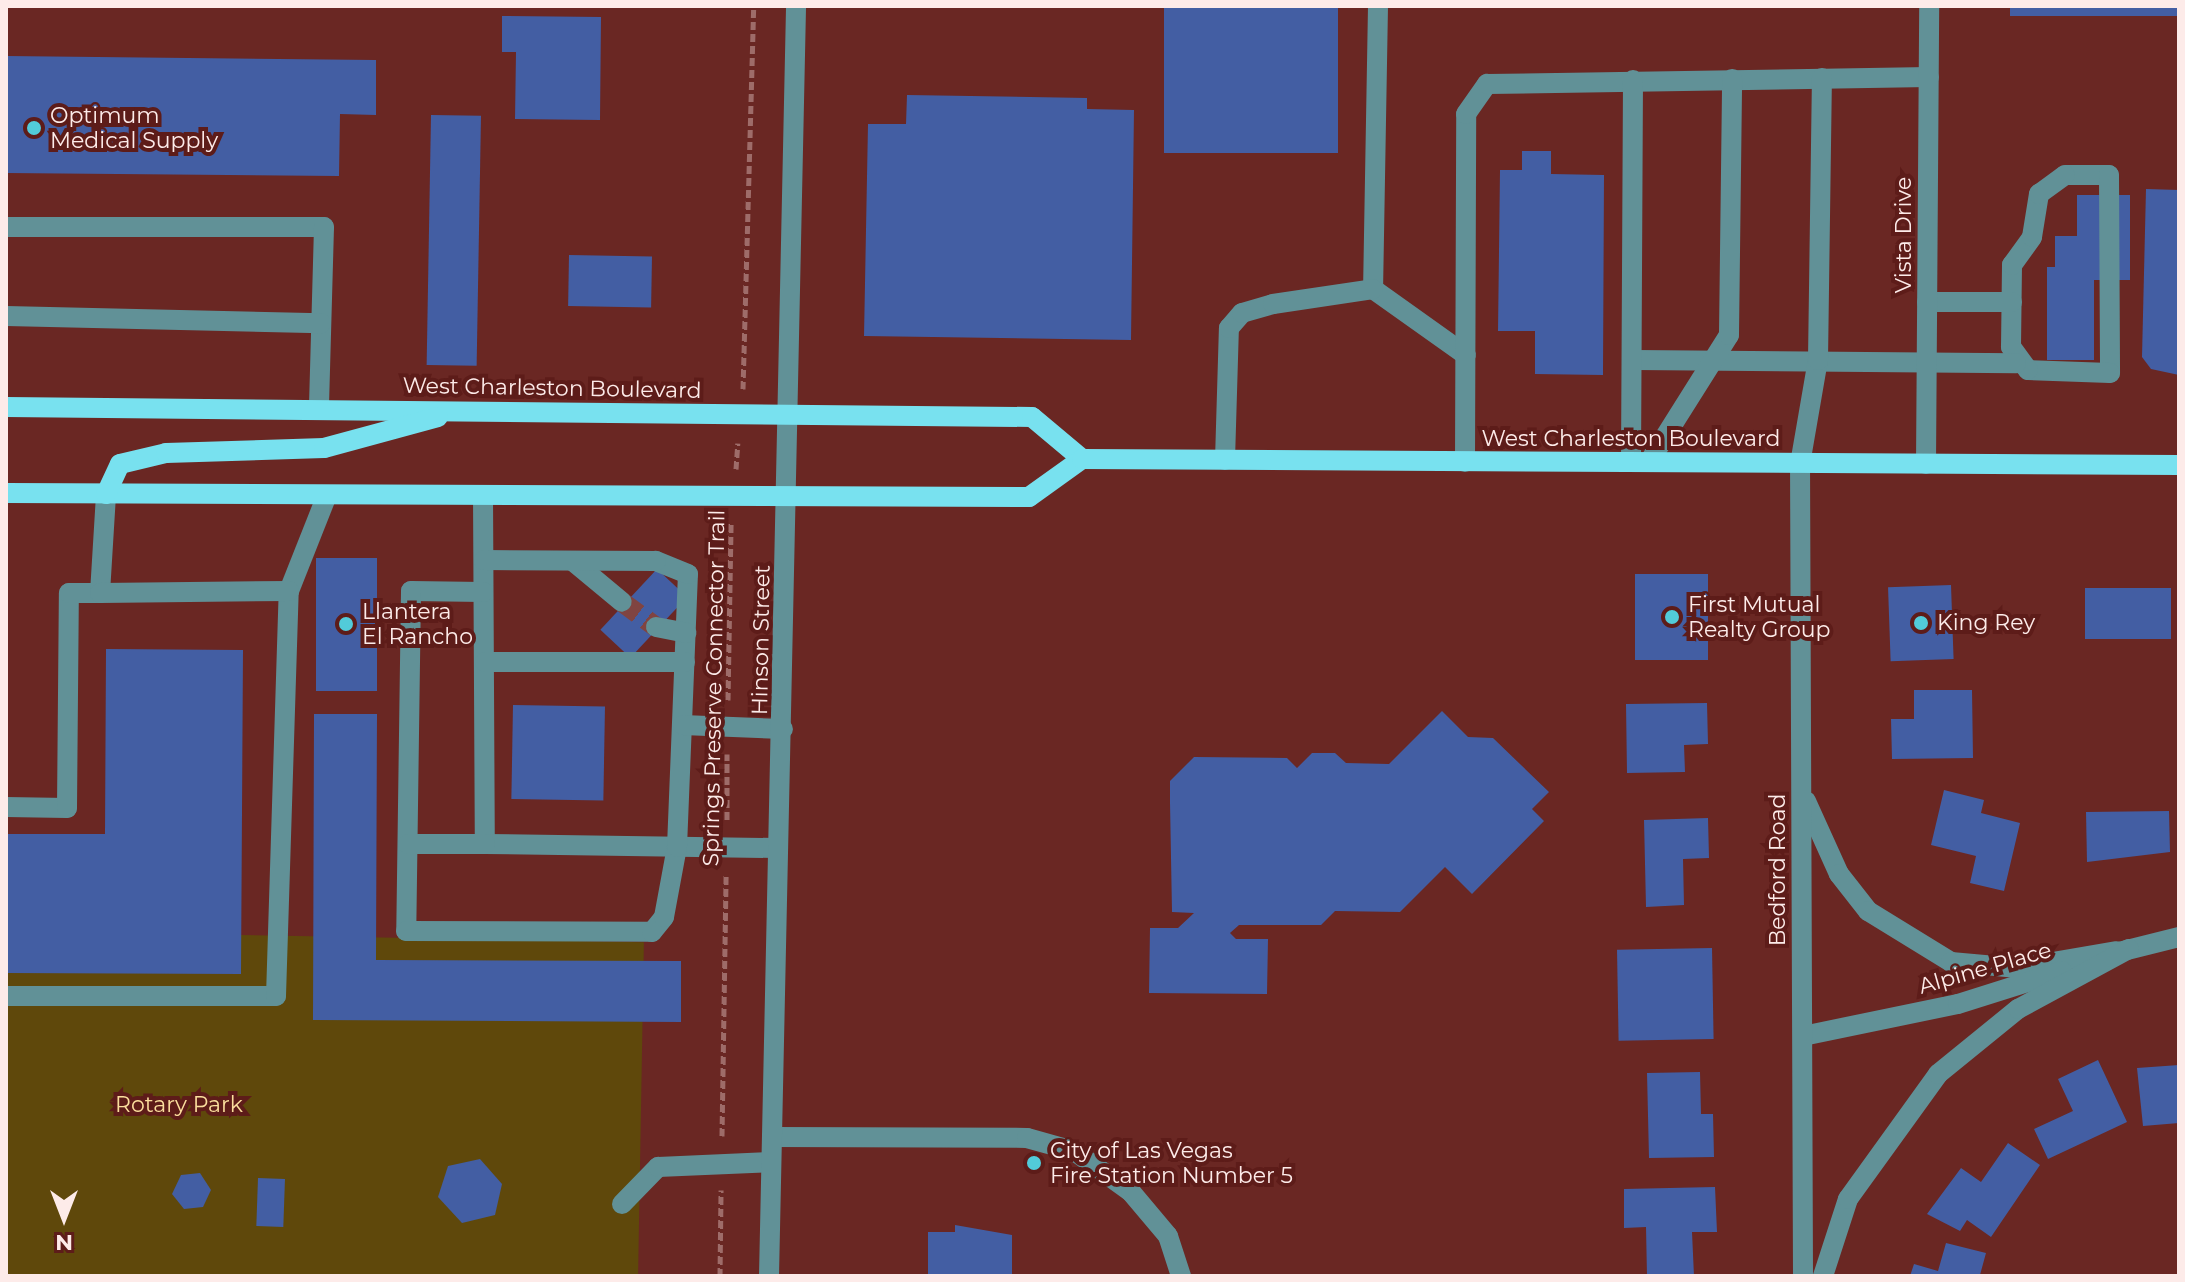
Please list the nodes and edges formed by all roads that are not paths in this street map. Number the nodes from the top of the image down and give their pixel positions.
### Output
1 (796, 6) edge
2 (1378, 6) edge
3 (1929, 6) edge
4 (1929, 77) junction
5 (1822, 78) junction
6 (1732, 79) junction
7 (1633, 80) junction
8 (6, 227) edge
9 (1373, 289) junction
10 (1927, 302) junction
11 (2012, 302) junction
12 (6, 316) edge
13 (321, 323) junction
14 (1466, 355) junction
15 (1635, 360) junction
16 (1713, 360) junction
17 (1818, 360) junction
18 (2016, 363) junction
19 (1927, 365) junction
20 (6, 407) edge
21 (319, 410) junction
22 (453, 411) junction
23 (792, 415) junction
24 (1082, 459) junction
25 (1225, 460) junction
26 (1465, 462) junction
27 (1640, 462) junction
28 (1800, 464) junction
29 (1926, 464) junction
30 (2179, 465) edge
31 (6, 493) edge
32 (106, 494) junction
33 (327, 495) junction
34 (483, 495) junction
35 (789, 497) junction
36 (484, 560) junction
37 (574, 562) junction
38 (289, 591) junction
39 (483, 592) junction
40 (100, 593) junction
41 (622, 602) tunnel mouth
42 (656, 627) tunnel mouth
43 (686, 633) junction
44 (485, 662) junction
45 (685, 662) junction
46 (683, 725) junction
47 (783, 729) junction
48 (1801, 790) junction
49 (6, 807) edge
50 (408, 844) junction
51 (485, 844) junction
52 (677, 847) junction
53 (778, 848) junction
54 (2179, 937) edge
55 (2129, 949) junction
56 (6, 996) edge
57 (1803, 1036) junction
58 (772, 1137) junction
59 (771, 1162) junction
60 (622, 1204) dead end
61 (769, 1276) edge
62 (1181, 1276) edge
63 (1803, 1276) edge
64 (1823, 1276) edge

1 - 23 street, Hinson Street
2 - 9 street
3 - 4 street, Vista Drive
4 - 5 street
4 - 10 street, Vista Drive
5 - 6 street
5 - 17 street, Bedford Road
6 - 7 street
6 - 16 street
7 - 14 street
7 - 15 street
8 - 13 street
9 - 14 street
9 - 25 street
10 - 11 street
10 - 19 street, Vista Drive
11 - 18 street
11 - 18 street
12 - 13 street
13 - 21 street
14 - 26 street
15 - 16 street
15 - 27 street
16 - 17 street
16 - 27 street
17 - 19 street
17 - 28 street, Bedford Road
18 - 19 street
19 - 29 street, Vista Drive
20 - 21 main road, West Charleston Boulevard
21 - 22 main road, West Charleston Boulevard
22 - 23 main road, West Charleston Boulevard
22 - 32 main road
23 - 24 main road, West Charleston Boulevard
23 - 35 street, Hinson Street
24 - 25 main road, West Charleston Boulevard
24 - 35 main road
25 - 26 main road, West Charleston Boulevard
26 - 27 main road, West Charleston Boulevard
27 - 28 main road, West Charleston Boulevard
28 - 29 main road, West Charleston Boulevard
28 - 48 street, Bedford Road
29 - 30 main road, West Charleston Boulevard
31 - 32 main road
32 - 33 main road
32 - 40 street
33 - 34 main road
33 - 38 street
34 - 35 main road
34 - 36 street
35 - 47 street, Hinson Street
36 - 37 street
36 - 39 street
37 - 41 street
37 - 43 street
38 - 40 street
38 - 56 street
39 - 44 street
39 - 50 street
40 - 49 street
42 - 43 street
43 - 45 street
44 - 45 street
44 - 51 street
45 - 46 street
46 - 47 street
46 - 52 street
47 - 53 street, Hinson Street
48 - 55 street
48 - 57 street, Bedford Road
50 - 51 street
50 - 52 street
51 - 52 street
52 - 53 street
53 - 58 street, Hinson Street
54 - 55 street, Alpine Place
55 - 57 street, Alpine Place
55 - 64 street
57 - 63 street, Bedford Road
58 - 59 street, Hinson Street
58 - 62 street
59 - 60 street
59 - 61 street, Hinson Street

